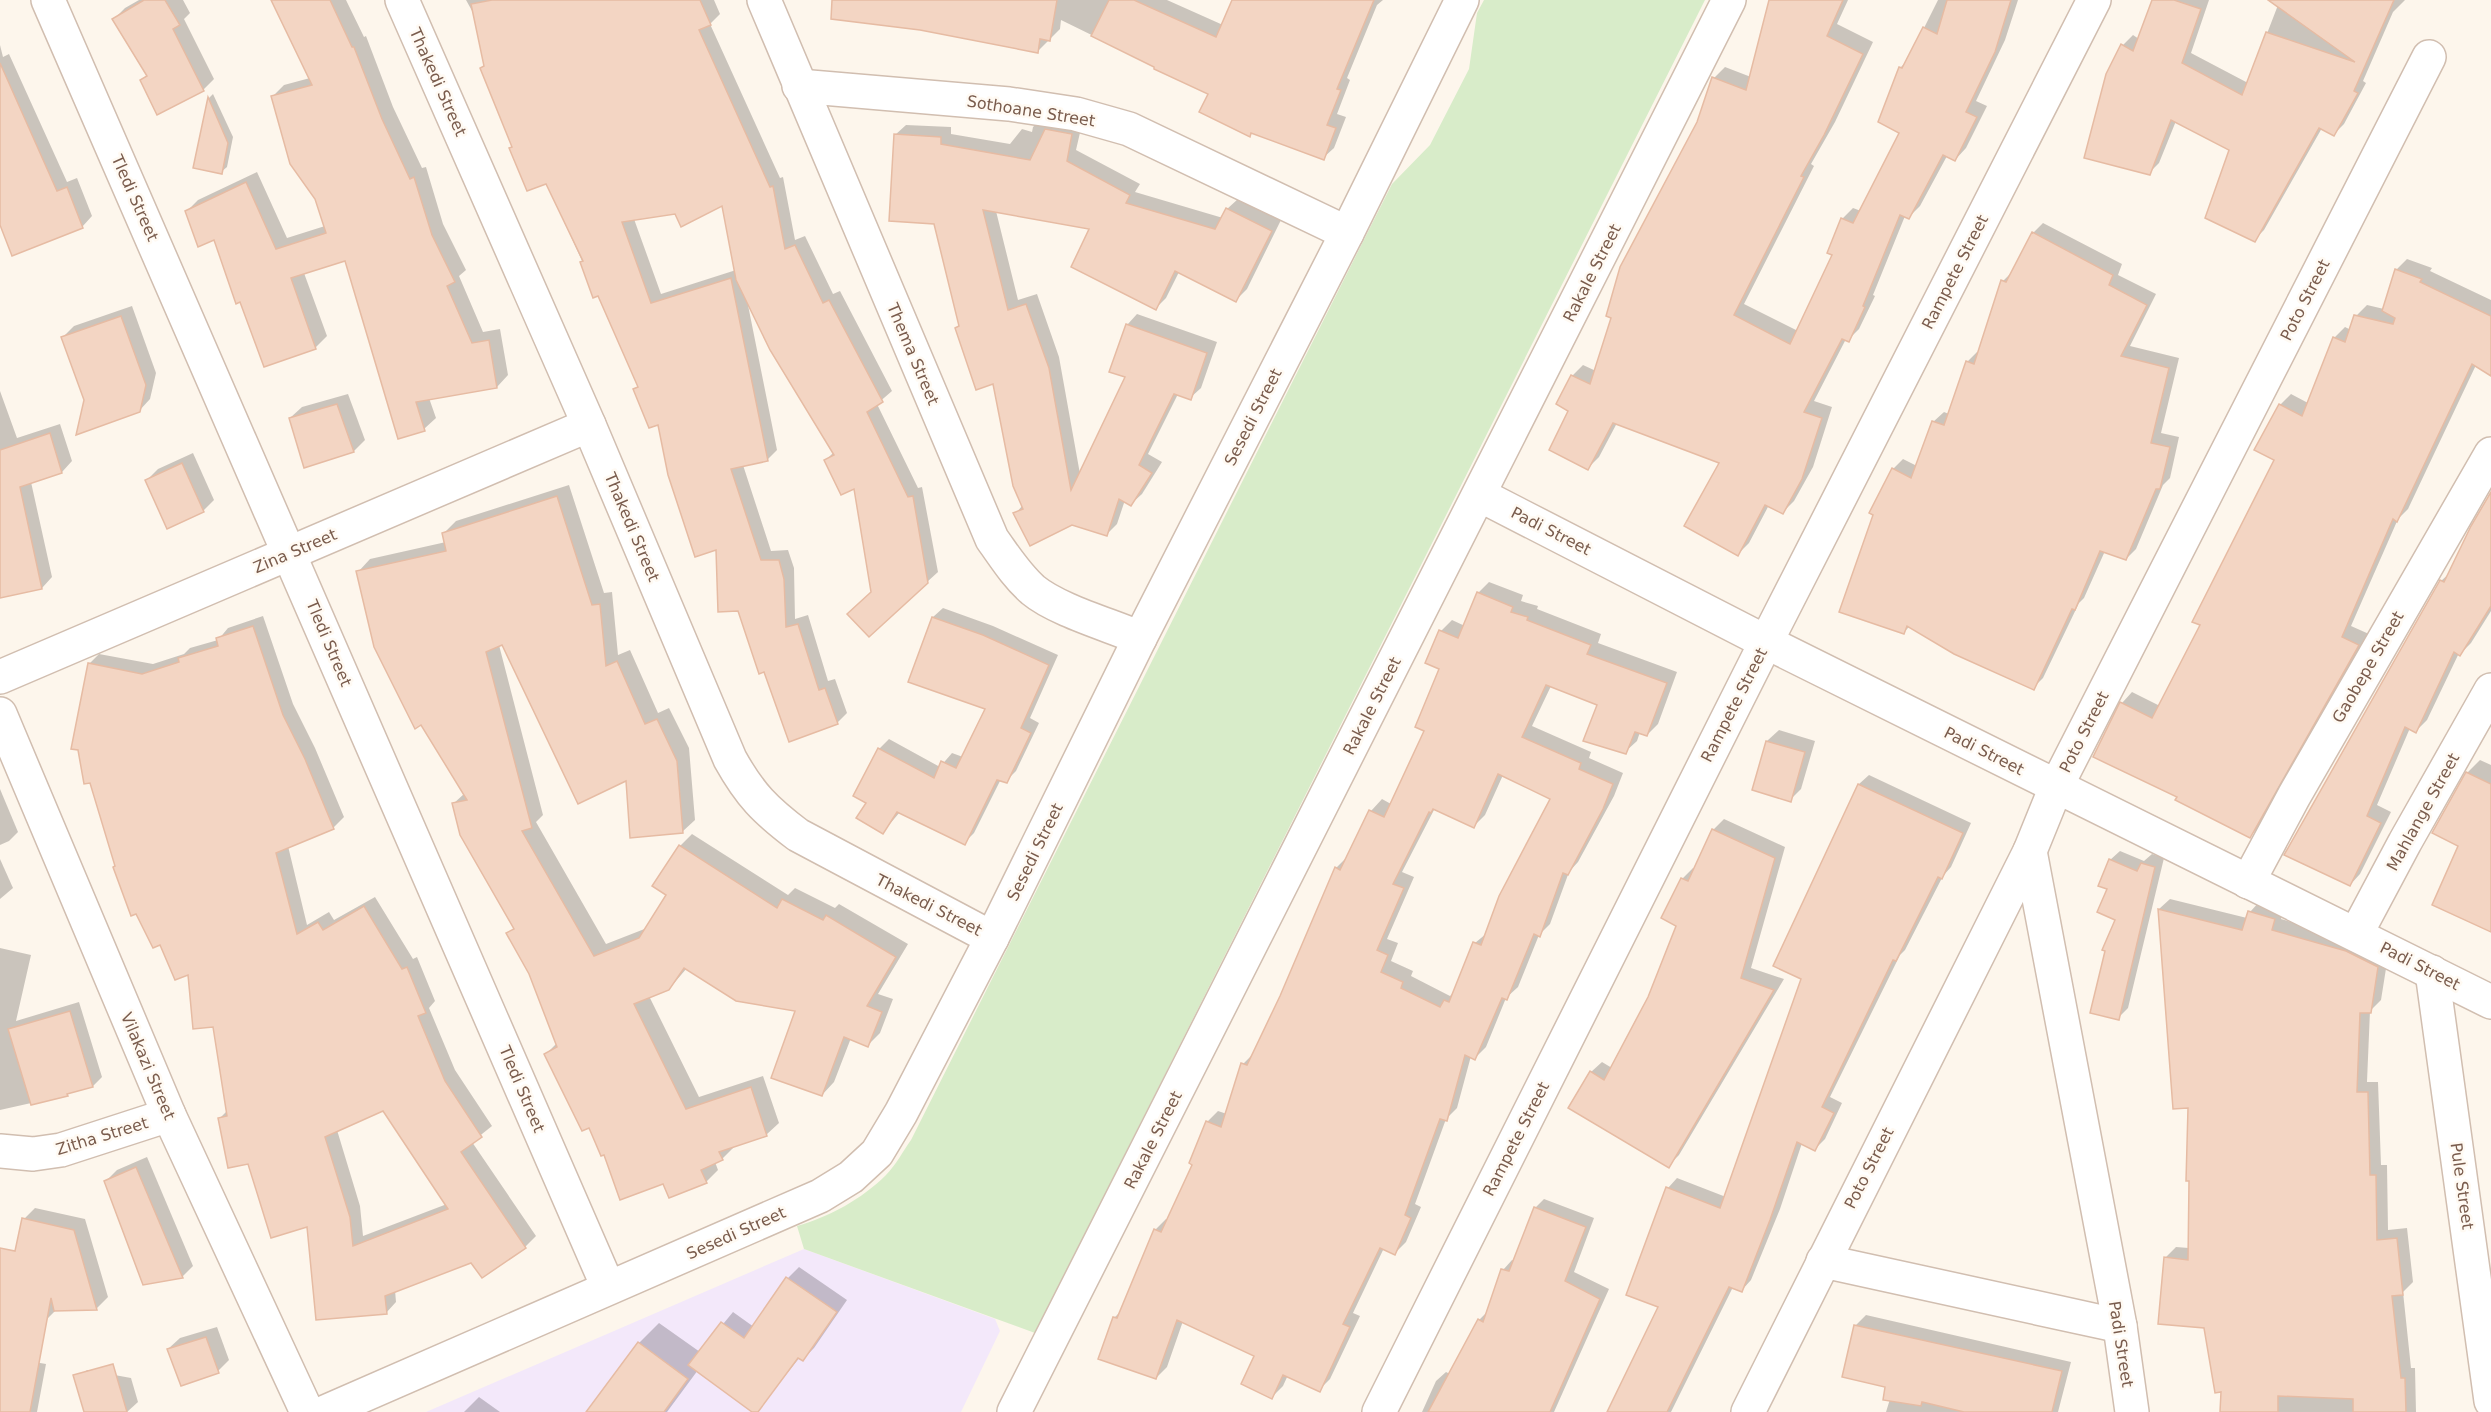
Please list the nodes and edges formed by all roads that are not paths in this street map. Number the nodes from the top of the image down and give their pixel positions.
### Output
1 (48, 0) edge
2 (402, 0) edge
3 (764, 0) edge
4 (1462, 0) edge
5 (1729, 0) edge
6 (2094, 0) edge
7 (2429, 57) dead end
8 (799, 86) junction
9 (1347, 233) junction
10 (589, 425) junction
11 (2491, 454) edge
12 (1480, 495) junction
13 (290, 554) junction
14 (1140, 638) junction
15 (1766, 642) junction
16 (0, 676) edge
17 (2491, 690) edge
18 (0, 714) edge
19 (2056, 787) junction
20 (2030, 851) junction
21 (2248, 882) junction
22 (2356, 934) junction
23 (992, 938) junction
24 (2432, 972) junction
25 (2491, 1002) edge
26 (169, 1115) junction
27 (0, 1151) edge
28 (1822, 1261) junction
29 (608, 1287) junction
30 (2120, 1326) junction
31 (2491, 1401) edge
32 (308, 1412) edge
33 (325, 1412) edge
34 (1015, 1412) edge
35 (1378, 1412) edge
36 (1748, 1412) edge
37 (2132, 1412) edge

1 - 13 street, Tledi Street
2 - 10 street, Thakedi Street
3 - 8 street, Thema Street
4 - 9 street, Sesedi Street
5 - 12 street, Rakale Street
6 - 15 street, Rampete Street
7 - 19 street, Poto Street
8 - 9 street, Sothoane Street
8 - 14 street, Thema Street
9 - 14 street, Sesedi Street
10 - 13 street, Zina Street
10 - 23 street, Thakedi Street
11 - 21 street, Gaobepe Street
12 - 15 street, Padi Street
12 - 34 street, Rakale Street
13 - 16 street, Zina Street
13 - 29 street, Tledi Street
14 - 23 street, Sesedi Street
15 - 19 street, Padi Street
15 - 35 street, Rampete Street
17 - 22 street, Mahlange Street
18 - 26 street, Vilakazi Street
19 - 20 street, Poto Street
19 - 21 street, Padi Street
20 - 28 street, Poto Street
20 - 30 street, Padi Street
21 - 22 street, Padi Street
22 - 24 street, Padi Street
23 - 29 street, Sesedi Street
24 - 25 street, Padi Street
24 - 31 street, Pule Street
26 - 27 street, Zitha Street
26 - 32 street, Vilakazi Street
28 - 30 street
28 - 36 street, Poto Street
29 - 33 street, Sesedi Street
30 - 37 street, Padi Street

